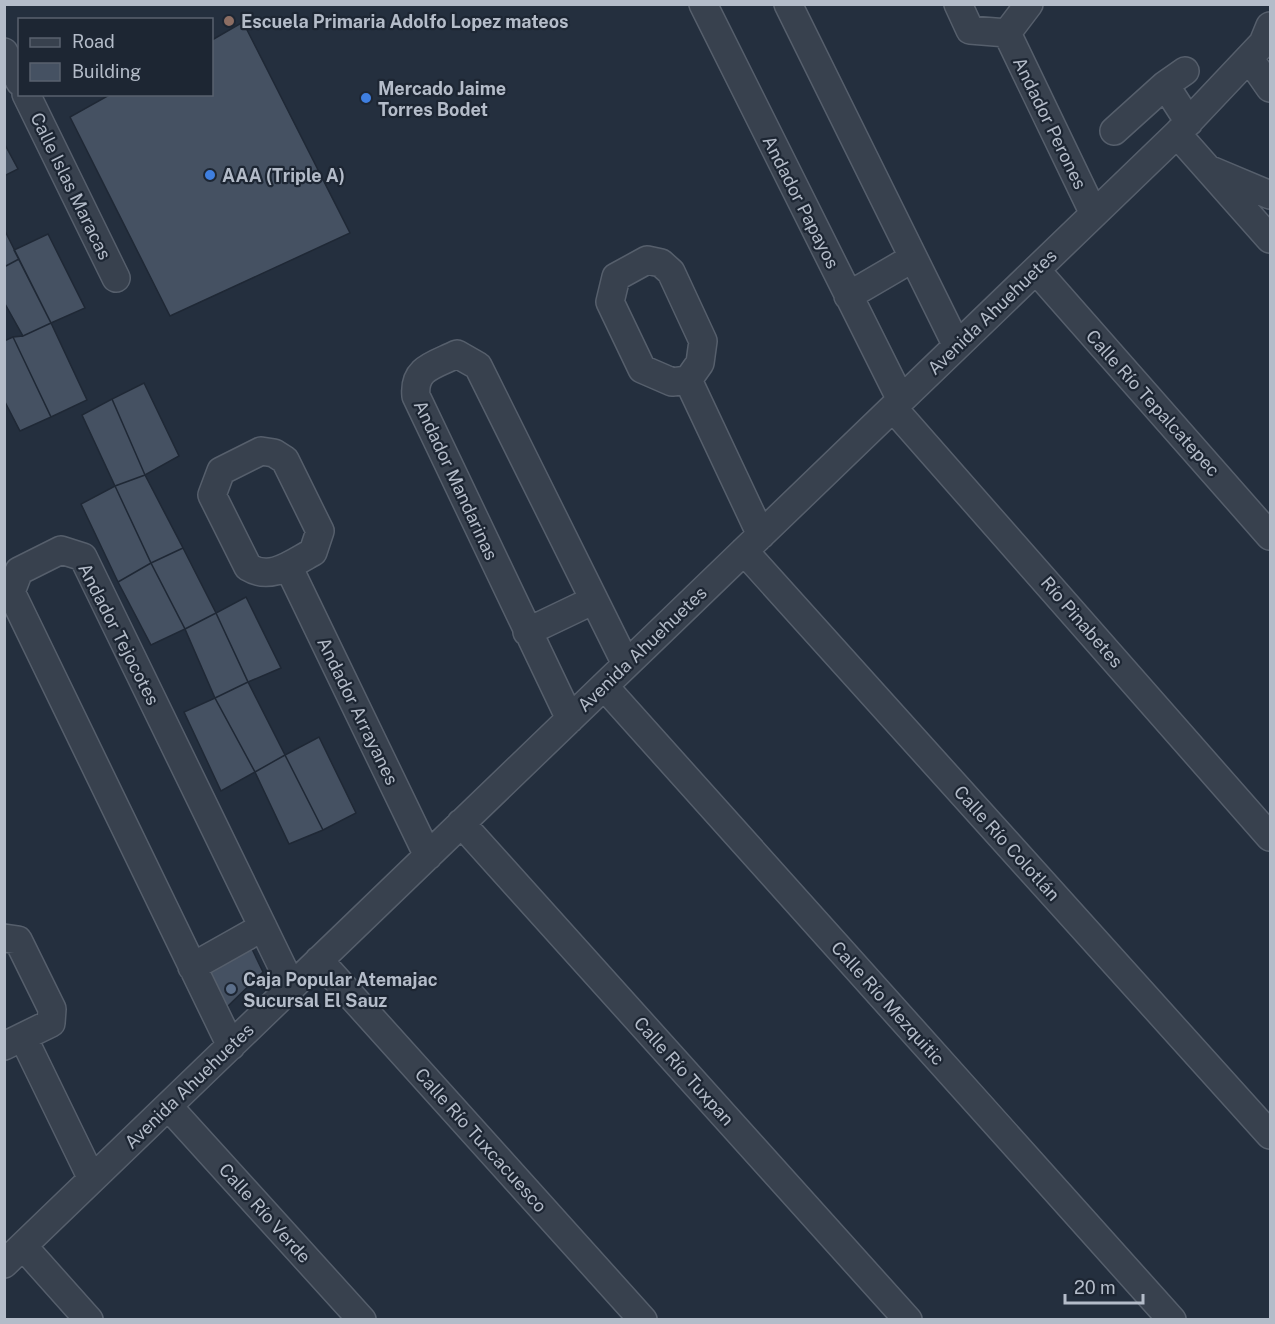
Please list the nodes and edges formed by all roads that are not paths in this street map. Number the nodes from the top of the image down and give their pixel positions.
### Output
1 (703, 4) edge
2 (788, 4) edge
3 (958, 4) edge
4 (1029, 4) edge
5 (1270, 26) edge
6 (1007, 33) junction
7 (4, 52) edge
8 (1249, 58) junction
9 (18, 78) edge
10 (1270, 88) edge
11 (27, 96) edge
12 (1183, 128) junction
13 (1114, 131) dead end
14 (1208, 169) junction
15 (1270, 195) edge
16 (1094, 214) junction
17 (1270, 239) edge
18 (913, 258) junction
19 (1036, 270) junction
20 (116, 278) dead end
21 (848, 296) junction
22 (957, 346) junction
23 (688, 380) dead end
24 (897, 404) junction
25 (1270, 536) edge
26 (752, 543) junction
27 (288, 566) junction
28 (594, 600) junction
29 (528, 632) junction
30 (626, 664) junction
31 (604, 686) junction
32 (570, 719) junction
33 (461, 823) junction
34 (1270, 837) edge
35 (428, 856) junction
36 (263, 927) junction
37 (4, 938) edge
38 (319, 960) junction
39 (192, 967) junction
40 (292, 987) junction
41 (14, 1042) edge
42 (231, 1046) junction
43 (168, 1106) junction
44 (1270, 1135) edge
45 (92, 1179) junction
46 (14, 1255) edge
47 (89, 1320) edge
48 (362, 1320) edge
49 (642, 1320) edge
50 (908, 1320) edge
51 (1172, 1320) edge

1 - 21 street, Andador Papayos
2 - 18 street
3 - 6 street
4 - 6 street
5 - 8 street, Avenida Ahuehuetes
6 - 16 street, Andador Perones
7 - 9 street
8 - 10 street
8 - 12 street, Avenida Ahuehuetes
11 - 20 street, Calle Islas Maracas
12 - 13 street
12 - 14 street
12 - 16 street, Avenida Ahuehuetes
14 - 15 street
14 - 17 street
16 - 19 street, Avenida Ahuehuetes
18 - 21 street
18 - 22 street
19 - 22 street, Avenida Ahuehuetes
19 - 25 street, Calle Río Tepalcatepec
21 - 24 street, Andador Papayos
22 - 24 street, Avenida Ahuehuetes
23 - 26 street, Calle Río Colotlán
24 - 26 street, Avenida Ahuehuetes
24 - 34 street, Río Pinabetes
26 - 30 street, Avenida Ahuehuetes
26 - 44 street, Calle Río Colotlán
27 - 27 street
27 - 35 street, Andador Arrayanes
28 - 29 street
28 - 29 street, Andador Mandarinas
28 - 30 street, Andador Mandarinas
29 - 32 street, Andador Mandarinas
30 - 31 street, Avenida Ahuehuetes
31 - 32 street, Avenida Ahuehuetes
31 - 51 street, Calle Río Mezquitic
32 - 33 street, Avenida Ahuehuetes
33 - 35 street, Avenida Ahuehuetes
33 - 50 street, Calle Río Tuxpan
35 - 38 street, Avenida Ahuehuetes
36 - 39 street
36 - 39 street, Andador Tejocotes
36 - 40 street, Andador Tejocotes
37 - 41 street
38 - 40 street, Avenida Ahuehuetes
38 - 49 street, Calle Río Tuxcacuesco
39 - 42 street, Andador Tejocotes
40 - 42 street, Avenida Ahuehuetes
41 - 45 street
42 - 43 street, Avenida Ahuehuetes
43 - 45 street, Avenida Ahuehuetes
43 - 48 street, Calle Río Verde
45 - 46 street, Avenida Ahuehuetes
46 - 47 street

